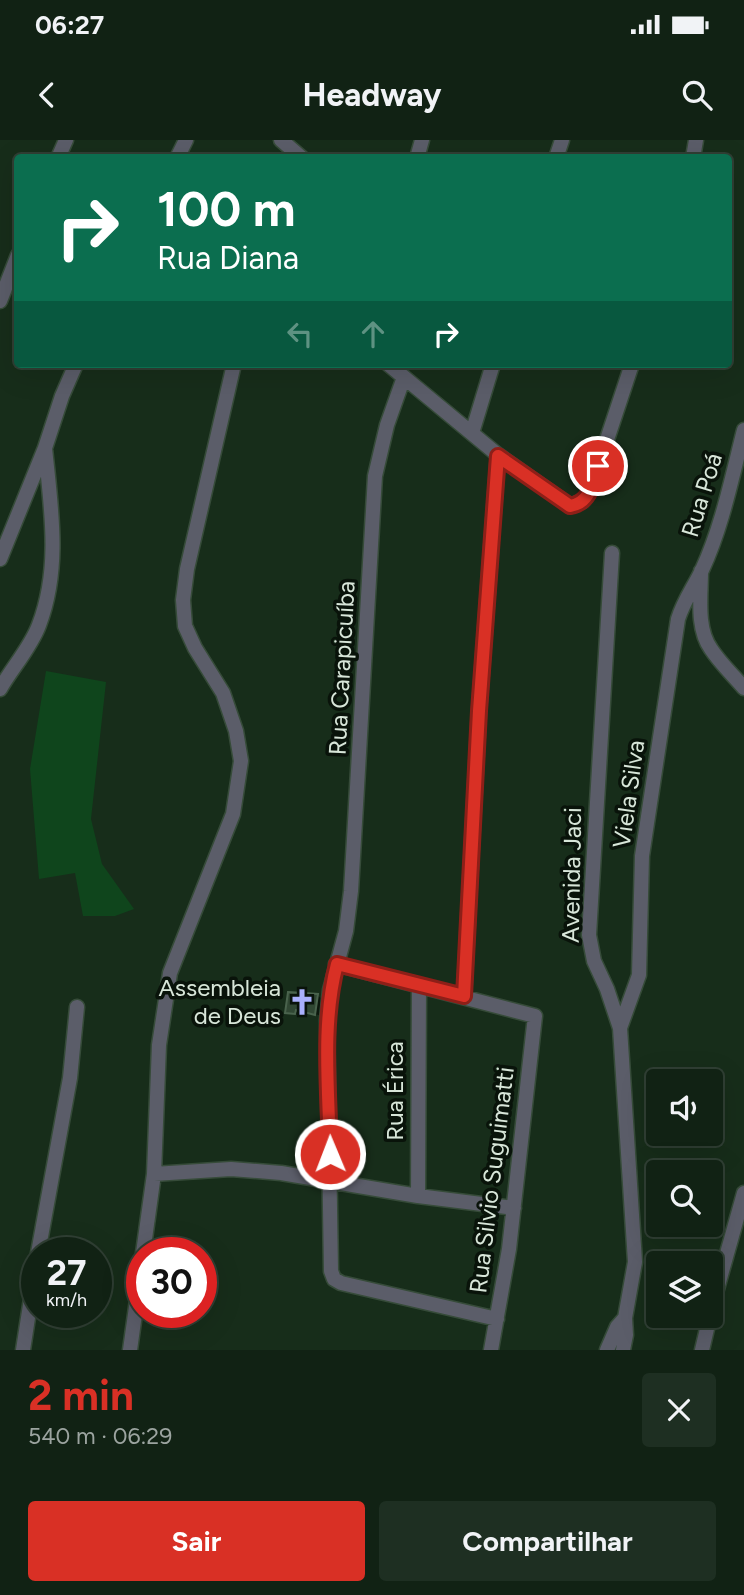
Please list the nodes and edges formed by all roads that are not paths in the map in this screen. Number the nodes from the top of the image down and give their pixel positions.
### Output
1 (14, 265) edge
2 (0, 301) edge
3 (74, 368) edge
4 (233, 368) edge
5 (393, 368) edge
6 (492, 368) edge
7 (631, 368) edge
8 (404, 377) junction
9 (744, 430) edge
10 (472, 433) junction
11 (45, 448) junction
12 (498, 456) junction
13 (612, 553) dead end
14 (0, 559) edge
15 (701, 572) junction
16 (744, 688) edge
17 (0, 690) edge
18 (337, 964) junction
19 (419, 986) junction
20 (464, 996) junction
21 (77, 1007) dead end
22 (620, 1028) junction
23 (154, 1174) junction
24 (331, 1181) junction
25 (744, 1193) edge
26 (418, 1196) junction
27 (514, 1208) junction
28 (41, 1237) edge
29 (145, 1237) edge
30 (723, 1268) edge
31 (625, 1318) junction
32 (497, 1319) junction
33 (26, 1328) edge
34 (133, 1328) edge
35 (707, 1328) edge
36 (23, 1350) edge
37 (130, 1350) edge
38 (491, 1350) edge
39 (607, 1350) edge
40 (623, 1350) edge
41 (702, 1350) edge

1 - 2 street
3 - 11 street
4 - 23 street
5 - 8 street
6 - 10 street
7 - 12 street
8 - 10 street
8 - 18 street, Rua Carapicuíba
9 - 15 street, Rua Poá
10 - 12 street
11 - 14 street
11 - 17 street
12 - 20 street
13 - 22 street, Avenida Jaci
15 - 16 street
15 - 22 street, Viela Silva
18 - 19 street
18 - 24 street, Rua Carapicuíba
19 - 20 street
19 - 26 street, Rua Érica
20 - 27 street, Rua Silvio Suguimatti
21 - 28 street
22 - 31 street, Avenida Jaci
23 - 24 street
23 - 29 street
24 - 26 street
24 - 32 street, Rua Carapicuíba
25 - 30 street
26 - 27 street
27 - 32 street, Rua Silvio Suguimatti
31 - 39 street, Avenida Jaci
31 - 40 street, Avenida Jaci
32 - 38 street, Rua Silvio Suguimatti
33 - 36 street
34 - 37 street
35 - 41 street

